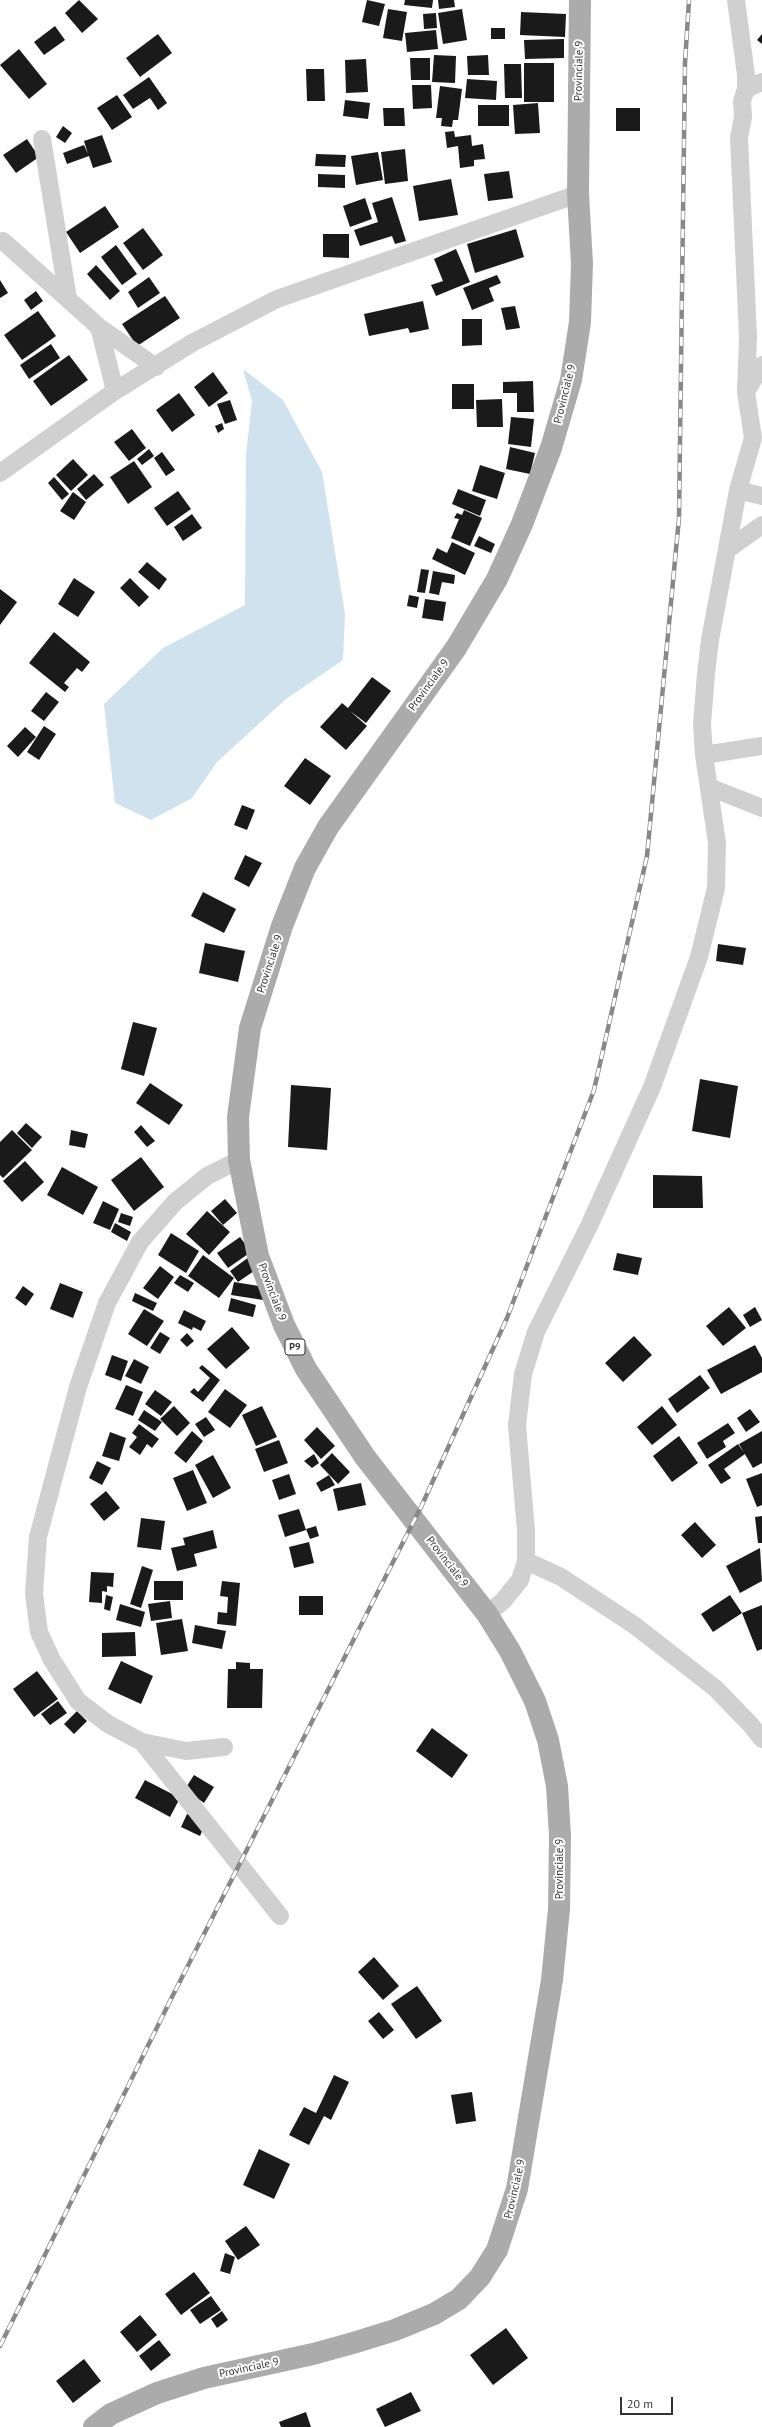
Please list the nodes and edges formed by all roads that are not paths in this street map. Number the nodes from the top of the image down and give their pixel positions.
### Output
1 (580, 0) edge
2 (736, 0) edge
3 (762, 82) edge
4 (746, 89) junction
5 (42, 139) dead end
6 (578, 194) junction
7 (3, 241) dead end
8 (68, 299) junction
9 (99, 327) junction
10 (762, 365) edge
11 (156, 367) junction
12 (115, 391) junction
13 (746, 392) junction
14 (0, 473) edge
15 (738, 490) junction
16 (762, 496) edge
17 (762, 525) edge
18 (726, 550) junction
19 (762, 746) edge
20 (704, 755) junction
21 (709, 787) junction
22 (762, 808) edge
23 (238, 1160) junction
24 (526, 1561) junction
25 (488, 1614) junction
26 (762, 1739) edge
27 (142, 1742) junction
28 (224, 1747) dead end
29 (280, 1916) dead end
30 (94, 2427) edge

1 - 6 main road, Provinciale 9 / P9
2 - 4 street
3 - 4 street
4 - 13 street
5 - 8 street
6 - 11 street
6 - 23 main road, Provinciale 9 / P9
7 - 8 street
8 - 9 street
9 - 11 street
9 - 12 street
10 - 13 street
11 - 12 street
12 - 14 street
13 - 15 street
15 - 16 street
15 - 18 street
17 - 18 street
18 - 20 street
19 - 20 street
20 - 21 street
21 - 22 street
21 - 24 street
23 - 25 main road, Provinciale 9 / P9
23 - 27 street
24 - 25 street
24 - 26 street
25 - 30 main road, Provinciale 9 / P9
27 - 28 street
27 - 29 street

